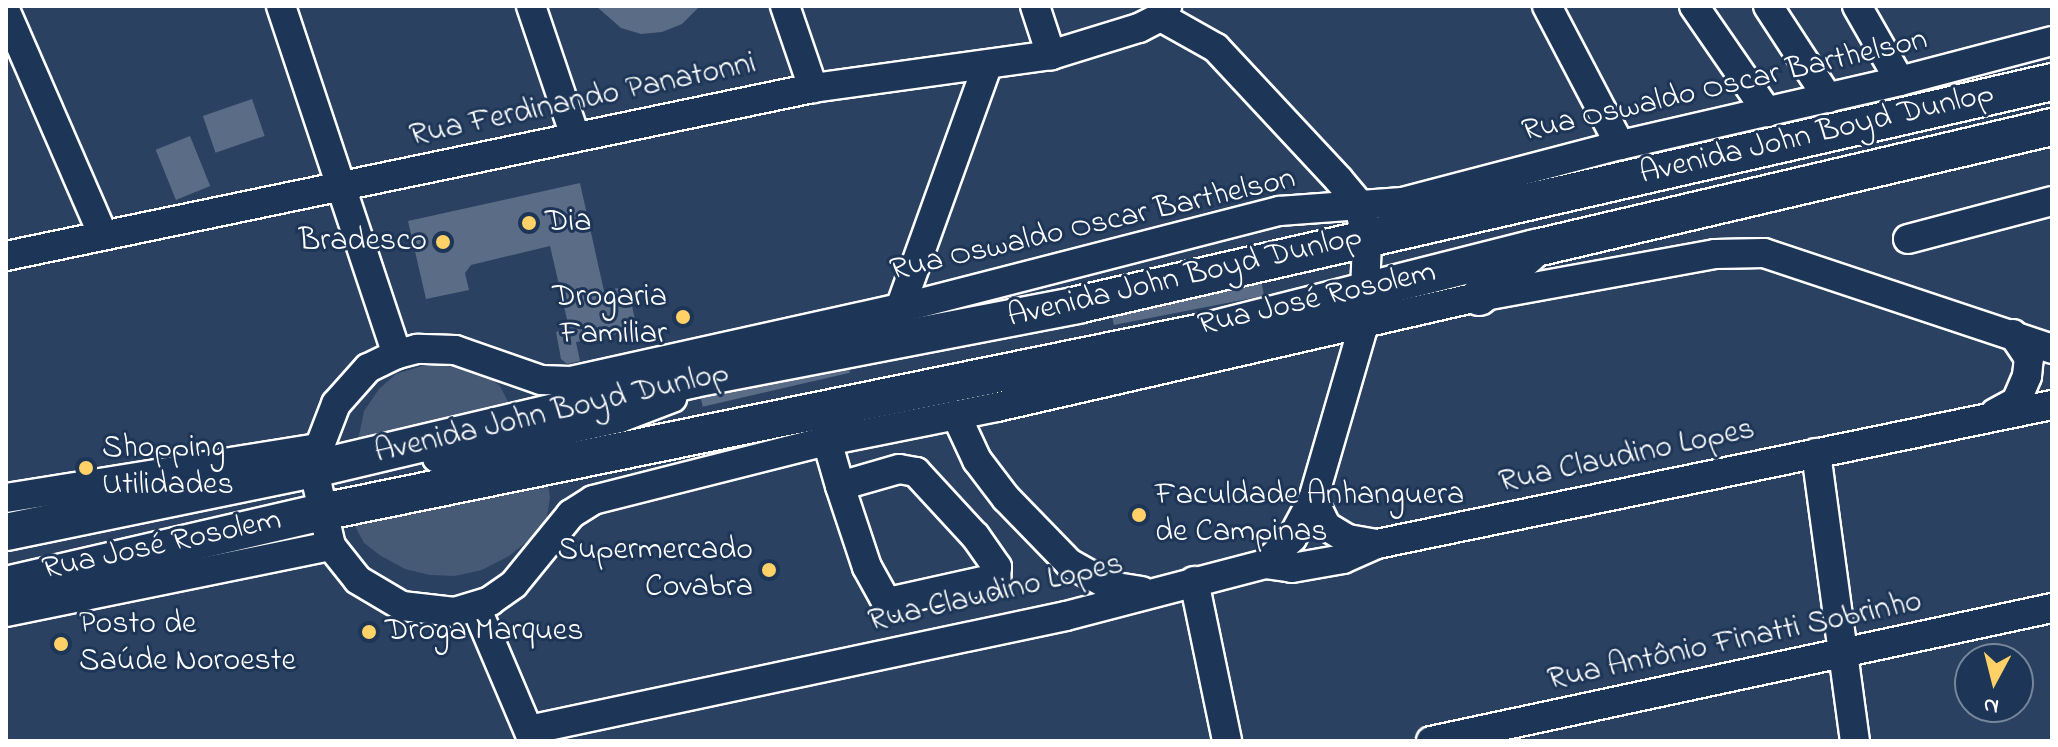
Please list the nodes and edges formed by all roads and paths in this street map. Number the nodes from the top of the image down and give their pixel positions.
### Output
1 (281, 6) edge
2 (531, 6) edge
3 (785, 6) edge
4 (1035, 6) edge
5 (1547, 6) edge
6 (1694, 6) edge
7 (1768, 6) edge
8 (1857, 6) edge
9 (6, 12) edge
10 (1164, 12) edge
11 (2052, 41) edge
12 (1051, 55) junction
13 (987, 66) junction
14 (1900, 81) junction
15 (2052, 82) edge
16 (813, 88) junction
17 (1828, 98) junction
18 (2052, 99) edge
19 (1767, 112) junction
20 (2052, 116) edge
21 (2052, 127) edge
22 (575, 136) junction
23 (1620, 145) junction
24 (342, 186) junction
25 (2052, 201) edge
26 (103, 235) junction
27 (1908, 239) dead end
28 (1536, 248) junction
29 (6, 256) edge
30 (1364, 266) junction
31 (1479, 297) junction
32 (900, 308) junction
33 (2013, 334) junction
34 (2052, 349) edge
35 (397, 354) junction
36 (570, 381) joint
37 (2047, 402) edge
38 (956, 415) junction
39 (1992, 415) junction
40 (827, 441) junction
41 (1816, 453) junction
42 (840, 486) junction
43 (321, 493) junction
44 (6, 498) edge
45 (1313, 499) junction
46 (6, 532) edge
47 (1377, 544) junction
48 (6, 550) edge
49 (1069, 563) junction
50 (1265, 564) junction
51 (6, 573) edge
52 (1194, 581) junction
53 (6, 585) edge
54 (1150, 593) junction
55 (476, 607) junction
56 (2052, 608) edge
57 (6, 612) edge
58 (1066, 616) junction
59 (1845, 653) junction
60 (531, 736) edge
61 (1227, 741) edge
62 (1431, 741) edge
63 (1855, 741) edge

1 - 24 street
2 - 22 street
3 - 16 street
4 - 12 street
5 - 23 street
6 - 19 street
7 - 17 street
8 - 14 street
9 - 26 street
10 - 12 street, Rua Ferdinando Panatonni
10 - 30 street
11 - 14 street, Rua Oswaldo Oscar Barthelson
12 - 13 street, Rua Ferdinando Panatonni
13 - 16 street, Rua Ferdinando Panatonni
13 - 32 street
14 - 17 street, Rua Oswaldo Oscar Barthelson
15 - 30 main road, Avenida John Boyd Dunlop
16 - 22 street, Rua Ferdinando Panatonni
17 - 19 street, Rua Oswaldo Oscar Barthelson
18 - 30 street
19 - 23 street, Rua Oswaldo Oscar Barthelson
20 - 30 street
21 - 28 main road, Avenida John Boyd Dunlop
22 - 24 street, Rua Ferdinando Panatonni
23 - 30 street, Rua Oswaldo Oscar Barthelson
24 - 26 street, Rua Ferdinando Panatonni
24 - 35 street
25 - 27 street
26 - 29 street, Rua Ferdinando Panatonni
28 - 30 main road, Avenida John Boyd Dunlop
28 - 31 main road
30 - 31 street, Rua José Rosolem
30 - 32 street, Rua Oswaldo Oscar Barthelson
30 - 38 street, Rua José Rosolem
30 - 43 main road, Avenida John Boyd Dunlop
30 - 43 main road, Avenida John Boyd Dunlop
30 - 45 street
31 - 33 street, Rua José Rosolem
32 - 36 street, Rua Oswaldo Oscar Barthelson
33 - 34 street, Rua José Rosolem
33 - 39 street, Rua Claudino Lopes
35 - 36 street, Avenida John Boyd Dunlop
35 - 43 street, Avenida John Boyd Dunlop
37 - 39 street, Rua Claudino Lopes
38 - 40 street, Rua José Rosolem
38 - 49 street
39 - 41 street, Rua Claudino Lopes
40 - 42 street
40 - 55 street, Rua José Rosolem
41 - 47 street, Rua Claudino Lopes
41 - 59 street
42 - 42 street
43 - 44 street
43 - 46 main road, Avenida John Boyd Dunlop
43 - 48 street
43 - 51 street
43 - 53 main road, Avenida John Boyd Dunlop
43 - 55 street
43 - 57 street, Rua José Rosolem
45 - 47 street
45 - 50 street
47 - 50 street, Rua Claudino Lopes
49 - 54 street
49 - 58 street
50 - 52 street, Rua Claudino Lopes
52 - 54 street, Rua Claudino Lopes
52 - 61 street
54 - 58 street, Rua Claudino Lopes
55 - 60 street
56 - 59 street, Rua Antônio Finatti Sobrinho
58 - 60 street, Rua Claudino Lopes
59 - 62 street, Rua Antônio Finatti Sobrinho
59 - 63 street

